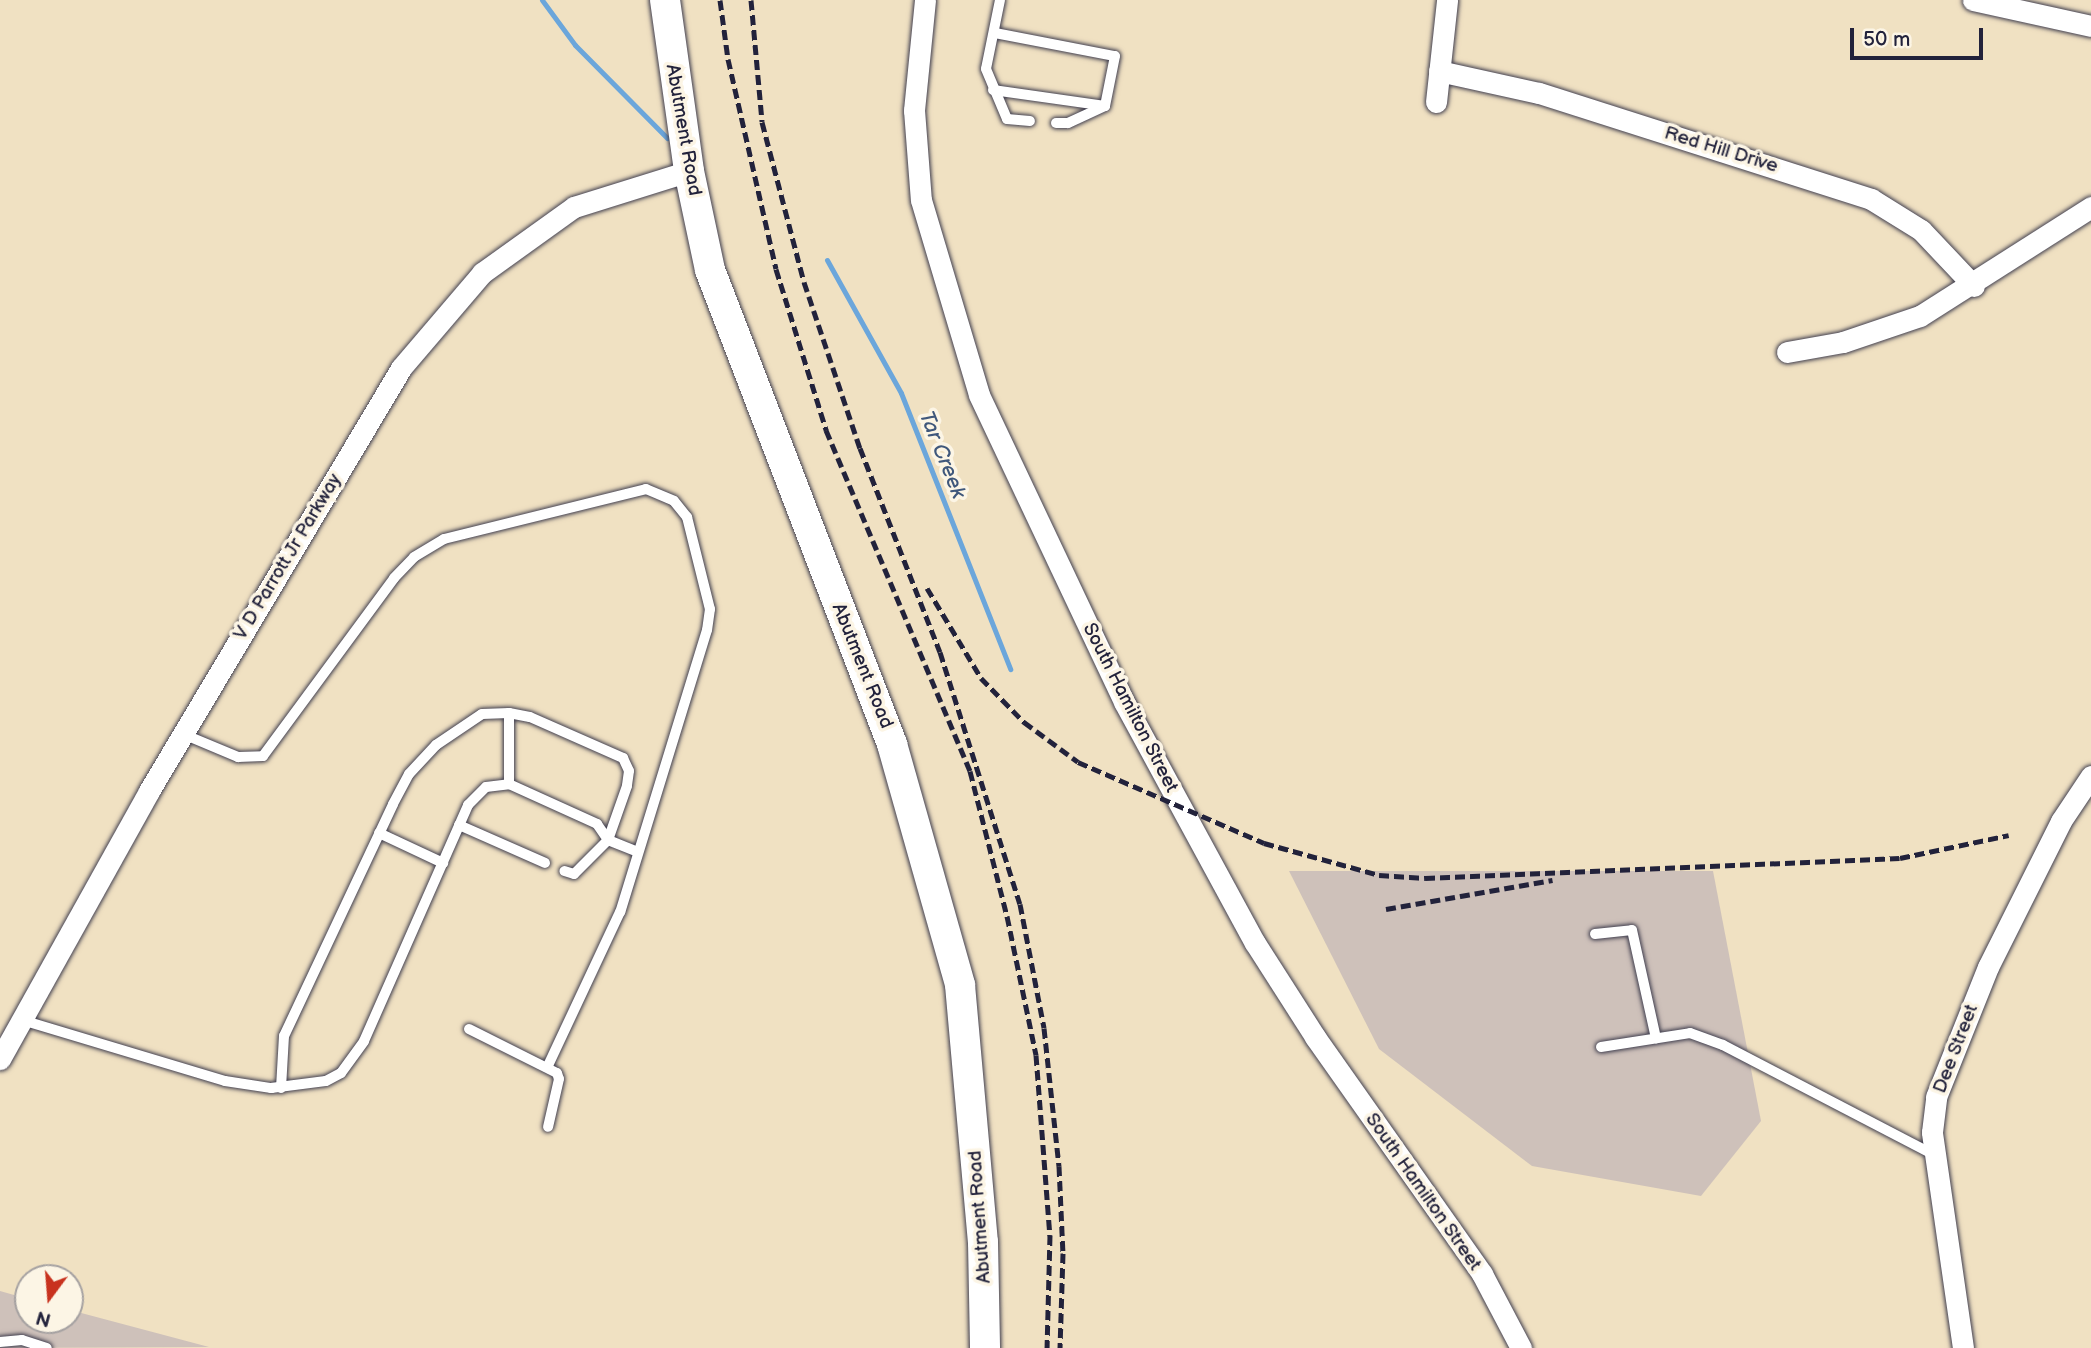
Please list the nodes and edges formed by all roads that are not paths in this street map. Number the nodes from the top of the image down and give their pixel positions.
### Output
1 (665, 0) edge
2 (925, 0) edge
3 (1000, 0) edge
4 (1447, 0) edge
5 (1973, 0) edge
6 (2091, 26) edge
7 (995, 33) junction
8 (1439, 71) junction
9 (993, 90) junction
10 (1436, 102) dead end
11 (1105, 106) junction
12 (1030, 121) dead end
13 (1056, 123) dead end
14 (690, 172) junction
15 (2091, 207) edge
16 (1974, 286) junction
17 (1787, 352) dead end
18 (509, 713) junction
19 (183, 734) junction
20 (2091, 776) edge
21 (509, 784) junction
22 (460, 825) junction
23 (379, 834) junction
24 (608, 840) junction
25 (638, 852) junction
26 (443, 863) junction
27 (545, 863) dead end
28 (564, 871) dead end
29 (1595, 934) dead end
30 (22, 1020) junction
31 (469, 1029) dead end
32 (1656, 1038) junction
33 (1601, 1047) dead end
34 (0, 1059) edge
35 (548, 1066) junction
36 (281, 1087) junction
37 (548, 1127) dead end
38 (1936, 1156) junction
39 (0, 1342) edge
40 (47, 1348) edge
41 (985, 1348) edge
42 (1521, 1348) edge
43 (1963, 1348) edge

1 - 14 main road, Abutment Road
2 - 42 street, South Hamilton Street
3 - 7 lane
4 - 8 street
5 - 6 street
7 - 9 lane
7 - 11 lane
8 - 10 street
8 - 16 street, Red Hill Drive
9 - 11 lane
9 - 12 lane
11 - 13 lane
14 - 19 street, V D Parrott Jr Parkway
14 - 41 main road, Abutment Road
15 - 16 street
16 - 17 street
18 - 21 lane
18 - 23 lane
18 - 24 lane
19 - 25 lane
19 - 30 street, V D Parrott Jr Parkway
20 - 38 street, Dee Street
21 - 22 lane
21 - 24 lane
22 - 26 lane
22 - 27 lane
23 - 26 lane
23 - 36 lane
24 - 25 lane
24 - 28 lane
25 - 35 lane
26 - 36 lane
29 - 32 lane
30 - 34 street, V D Parrott Jr Parkway
30 - 36 lane
31 - 35 lane
32 - 33 lane
32 - 38 lane
35 - 37 lane
38 - 43 street, Dee Street
39 - 40 lane

